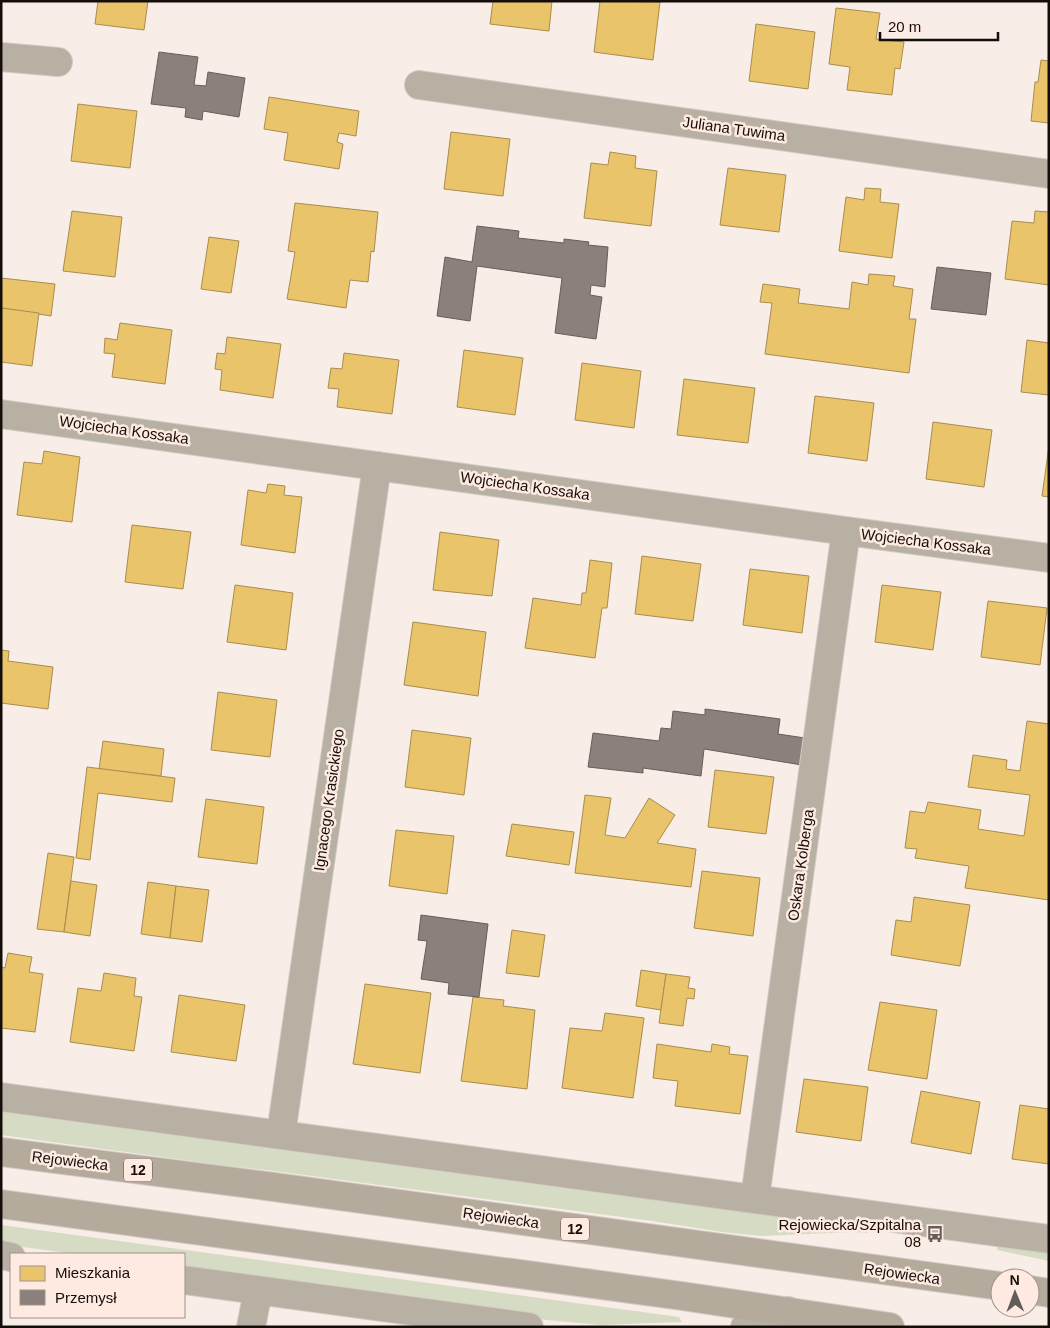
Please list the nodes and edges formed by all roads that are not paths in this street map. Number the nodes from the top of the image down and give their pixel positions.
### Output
1 (1, 57) edge
2 (58, 62) dead end
3 (419, 85) dead end
4 (1049, 174) edge
5 (1, 414) edge
6 (377, 466) junction
7 (846, 531) junction
8 (1049, 558) edge
9 (1, 1097) edge
10 (281, 1134) junction
11 (1, 1152) edge
12 (755, 1198) junction
13 (1, 1204) edge
14 (1049, 1239) edge
15 (185, 1280) edge
16 (990, 1285) edge
17 (258, 1290) junction
18 (788, 1312) junction
19 (251, 1327) edge
20 (529, 1327) edge
21 (745, 1327) edge
22 (890, 1327) edge

1 - 2 street
3 - 4 street, Juliana Tuwima
5 - 6 street, Wojciecha Kossaka
6 - 7 street, Wojciecha Kossaka
6 - 10 street, Ignacego Krasickiego
7 - 8 street, Wojciecha Kossaka
7 - 12 street, Oskara Kolberga
9 - 10 street
10 - 12 street
11 - 16 highway, Rejowiecka / 12
12 - 14 street
13 - 18 highway
15 - 17 street
17 - 19 street
17 - 20 street
18 - 21 street
18 - 22 highway

